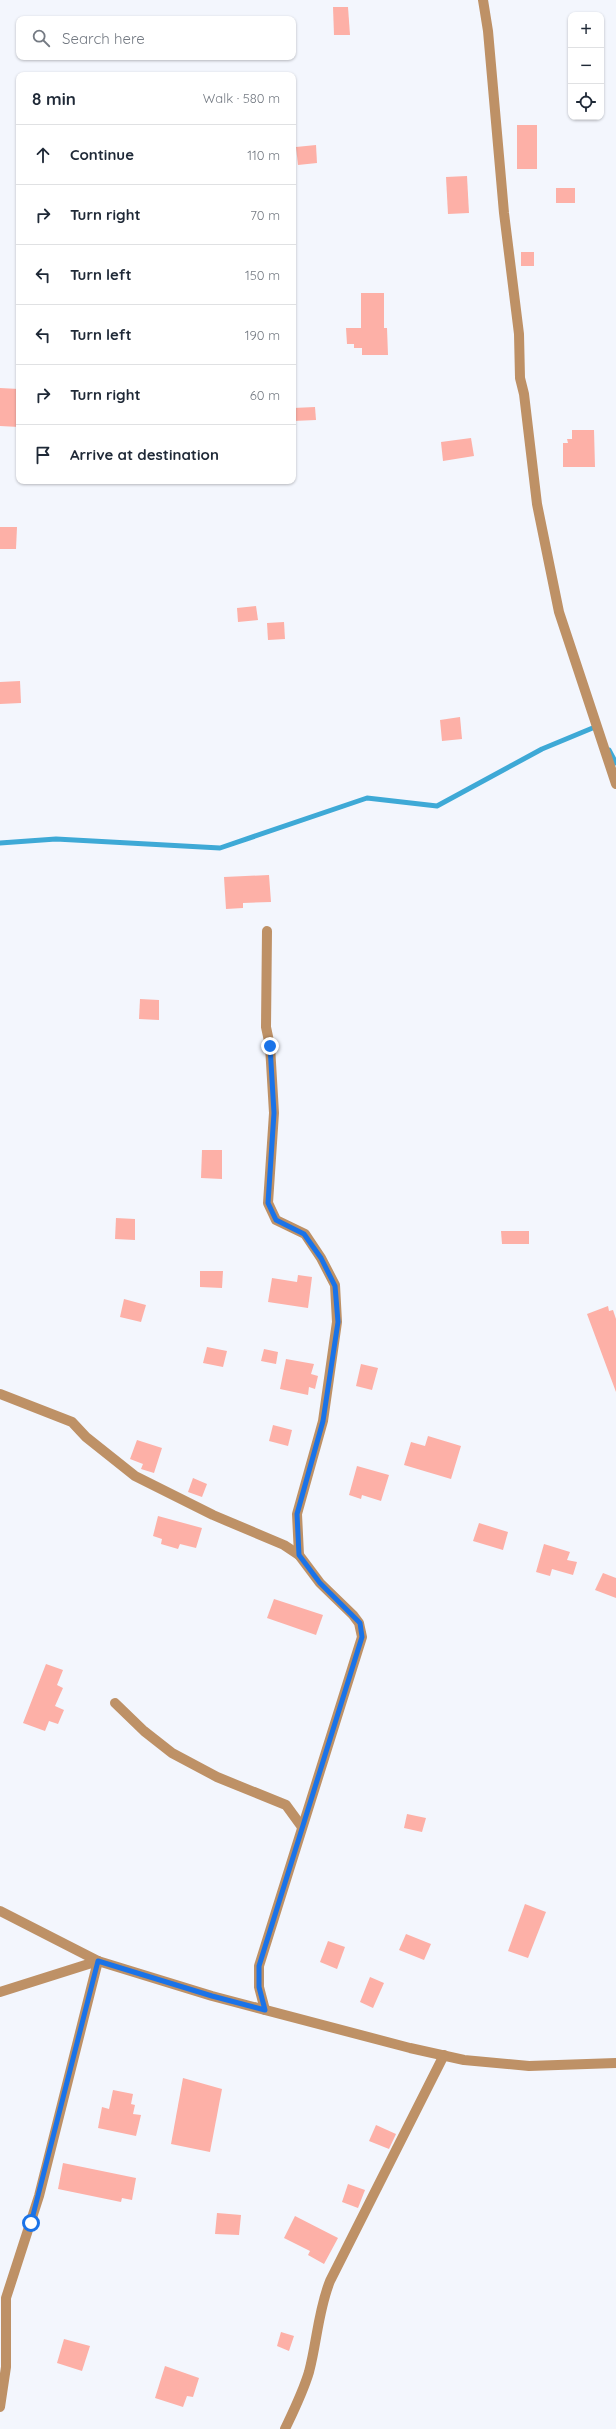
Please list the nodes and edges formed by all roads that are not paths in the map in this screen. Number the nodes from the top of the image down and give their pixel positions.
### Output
1 (483, 0) edge
2 (616, 784) edge
3 (268, 931) dead end
4 (0, 1394) edge
5 (299, 1555) junction
6 (115, 1702) dead end
7 (302, 1827) junction
8 (0, 1911) edge
9 (98, 1961) junction
10 (0, 1992) edge
11 (265, 2010) junction
12 (444, 2055) junction
13 (616, 2063) edge
14 (0, 2407) edge
15 (285, 2429) edge

1 - 2 street
3 - 5 street
4 - 5 street
5 - 7 street
6 - 7 street
7 - 11 street
8 - 9 street
9 - 10 street
9 - 11 street
9 - 14 street
11 - 12 street
12 - 13 street
12 - 15 street

